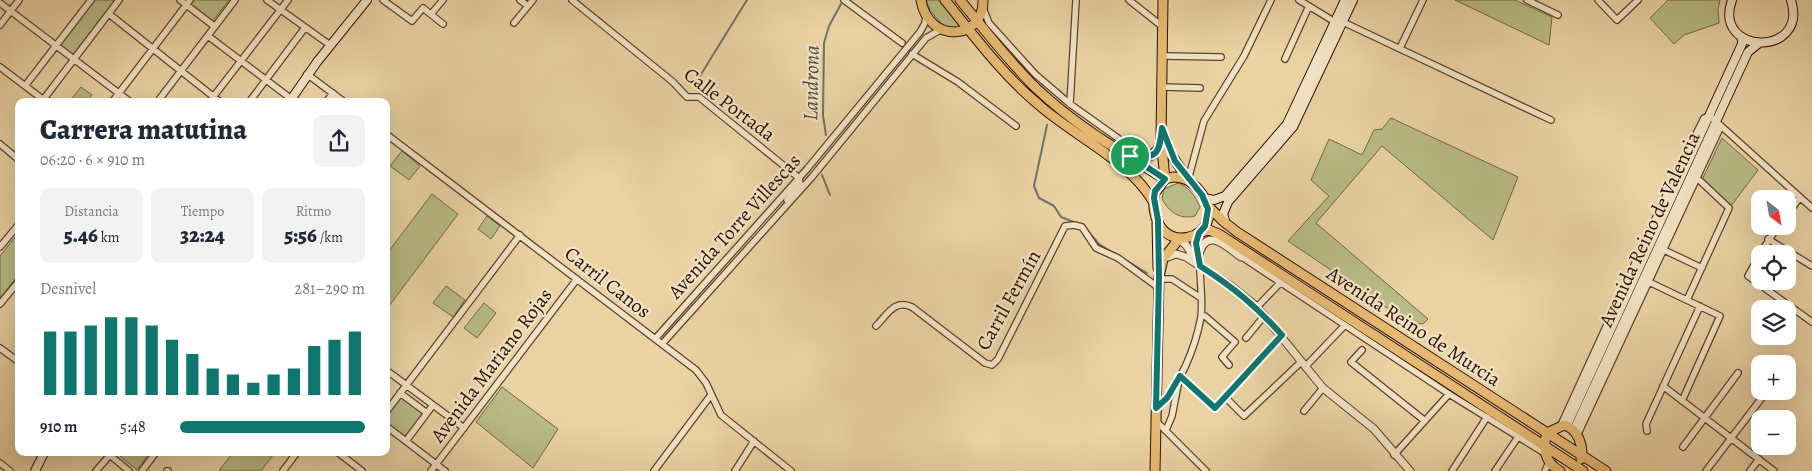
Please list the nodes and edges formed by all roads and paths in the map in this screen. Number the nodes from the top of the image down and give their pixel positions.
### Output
1 (19, 0) edge
2 (90, 0) edge
3 (119, 0) edge
4 (180, 0) edge
5 (235, 0) edge
6 (268, 0) edge
7 (288, 0) edge
8 (383, 0) edge
9 (443, 0) edge
10 (520, 0) edge
11 (533, 0) edge
12 (572, 0) edge
13 (844, 0) edge
14 (921, 0) edge
15 (945, 0) edge
16 (960, 0) edge
17 (1076, 0) edge
18 (1129, 0) edge
19 (1163, 0) edge
20 (1271, 0) edge
21 (1300, 0) edge
22 (1345, 0) edge
23 (1353, 0) edge
24 (1423, 0) edge
25 (1527, 0) edge
26 (1598, 0) edge
27 (1638, 0) edge
28 (1732, 0) edge
29 (1791, 0) edge
30 (366, 1) edge
31 (188, 2) edge
32 (0, 3) edge
33 (983, 4) edge
34 (528, 6) junction
35 (1309, 6) junction
36 (280, 10) junction
37 (10, 12) junction
38 (109, 14) junction
39 (431, 14) junction
40 (1558, 15) dead end
41 (926, 16) junction
42 (976, 20) junction
43 (1339, 22) junction
44 (514, 23) dead end
45 (443, 24) dead end
46 (0, 25) edge
47 (214, 26) junction
48 (1163, 27) junction
49 (967, 28) junction
50 (304, 29) junction
51 (940, 30) junction
52 (208, 36) junction
53 (1742, 37) junction
54 (902, 44) dead end
55 (1758, 44) junction
56 (56, 46) junction
57 (330, 46) junction
58 (1400, 48) junction
59 (152, 50) junction
60 (912, 54) junction
61 (1162, 56) junction
62 (1221, 57) dead end
63 (1285, 59) dead end
64 (74, 60) junction
65 (242, 62) junction
66 (0, 67) edge
67 (180, 72) junction
68 (308, 74) junction
69 (265, 80) junction
70 (25, 86) junction
71 (1162, 87) junction
72 (1200, 88) dead end
73 (333, 93) junction
74 (118, 94) junction
75 (41, 98) edge
76 (46, 98) edge
77 (115, 98) edge
78 (124, 98) edge
79 (160, 98) edge
80 (212, 98) edge
81 (215, 98) edge
82 (252, 98) edge
83 (287, 98) edge
84 (293, 98) edge
85 (329, 98) edge
86 (339, 98) edge
87 (1070, 104) junction
88 (1710, 116) junction
89 (1551, 120) dead end
90 (1719, 124) junction
91 (1016, 126) dead end
92 (1162, 128) junction
93 (390, 137) edge
94 (1161, 139) junction
95 (0, 144) edge
96 (15, 156) edge
97 (1130, 156) junction
98 (1140, 158) junction
99 (1146, 168) junction
100 (814, 176) junction
101 (799, 178) junction
102 (1697, 178) junction
103 (1165, 179) junction
104 (1188, 180) junction
105 (1800, 197) junction
106 (1206, 201) junction
107 (1796, 203) edge
108 (1154, 204) junction
109 (1812, 208) edge
110 (774, 220) junction
111 (1158, 220) junction
112 (1226, 224) junction
113 (15, 229) edge
114 (1199, 233) junction
115 (520, 235) junction
116 (1771, 235) edge
117 (1179, 239) junction
118 (1768, 239) junction
119 (1765, 245) edge
120 (0, 248) edge
121 (1664, 250) junction
122 (1252, 256) junction
123 (1241, 257) junction
124 (1163, 259) junction
125 (1198, 263) junction
126 (1812, 266) edge
127 (1702, 268) junction
128 (1259, 269) junction
129 (577, 279) junction
130 (1159, 281) junction
131 (1280, 282) junction
132 (1649, 282) junction
133 (15, 285) edge
134 (1767, 290) edge
135 (1200, 298) junction
136 (1687, 300) junction
137 (0, 304) edge
138 (1700, 306) junction
139 (1257, 307) junction
140 (1201, 316) junction
141 (1264, 316) junction
142 (1812, 322) edge
143 (1344, 325) junction
144 (876, 326) dead end
145 (1282, 335) junction
146 (655, 338) junction
147 (1246, 338) dead end
148 (662, 344) junction
149 (0, 348) edge
150 (1362, 350) dead end
151 (15, 358) edge
152 (1303, 364) junction
153 (1229, 365) dead end
154 (390, 373) edge
155 (1738, 373) dead end
156 (1180, 376) junction
157 (406, 385) junction
158 (1664, 386) junction
159 (1323, 388) junction
160 (400, 393) junction
161 (1449, 394) junction
162 (711, 395) junction
163 (1225, 397) junction
164 (1760, 400) edge
165 (1682, 401) junction
166 (433, 405) junction
167 (390, 407) edge
168 (1156, 408) junction
169 (1304, 411) dead end
170 (427, 413) junction
171 (1487, 417) junction
172 (1704, 418) junction
173 (1156, 421) junction
174 (1424, 421) junction
175 (464, 428) junction
176 (390, 429) edge
177 (1570, 429) junction
178 (1166, 430) junction
179 (1647, 431) dead end
180 (1547, 432) junction
181 (1518, 436) junction
182 (1731, 438) junction
183 (406, 441) junction
184 (754, 441) junction
185 (1683, 447) dead end
186 (1394, 455) junction
187 (42, 456) edge
188 (106, 456) edge
189 (112, 456) edge
190 (153, 456) edge
191 (294, 456) edge
192 (342, 456) edge
193 (1582, 456) junction
194 (1546, 458) edge
195 (1759, 459) junction
196 (0, 463) edge
197 (436, 464) junction
198 (1579, 470) edge
199 (10, 471) edge
200 (35, 471) edge
201 (96, 471) edge
202 (130, 471) edge
203 (142, 471) edge
204 (283, 471) edge
205 (362, 471) edge
206 (431, 471) edge
207 (445, 471) edge
208 (654, 471) edge
209 (735, 471) edge
210 (791, 471) edge
211 (1155, 471) edge
212 (1206, 471) edge
213 (1410, 471) edge
214 (1452, 471) edge
215 (1496, 471) edge
216 (1560, 471) edge
217 (1606, 471) edge
218 (1706, 471) edge
219 (1750, 471) edge
220 (1774, 471) edge

1 - 37 street
2 - 56 street
3 - 38 street
4 - 31 street
5 - 47 street
6 - 36 street
7 - 36 street
8 - 39 street
9 - 39 street
10 - 34 street
11 - 34 street
12 - 101 street, Calle Portada
13 - 54 street
14 - 41 main road
15 - 49 main road
16 - 42 main road
17 - 87 street
18 - 48 street
19 - 48 main road
20 - 104 street
21 - 35 street
22 - 43 main road
23 - 43 main road
24 - 58 street
25 - 40 street
26 - 27 street
28 - 53 main road
29 - 55 main road
30 - 57 main road
31 - 47 street
31 - 59 street
32 - 37 street
33 - 42 main road
33 - 87 street
34 - 44 street
35 - 43 street
35 - 63 street
36 - 50 street
36 - 65 street
37 - 46 street
37 - 56 street
38 - 59 street
38 - 64 street
39 - 45 street
41 - 51 main road
41 - 101 street, Avenida Torre Villescas
42 - 49 main road
42 - 97 main road
43 - 58 street
43 - 106 main road
43 - 112 main road
47 - 52 street
48 - 61 main road
49 - 51 main road
49 - 108 main road
50 - 57 street
50 - 69 street
51 - 60 street, Avenida Torre Villescas
52 - 65 street
52 - 67 street
53 - 55 main road
53 - 88 main road, Avenida Reino de Valencia
55 - 90 main road, Avenida Reino de Valencia
56 - 64 street
56 - 70 street
57 - 68 main road
58 - 89 street
59 - 67 street
59 - 74 street
60 - 91 street
60 - 100 street, Avenida Torre Villescas
61 - 62 street
61 - 71 main road
64 - 74 street
64 - 76 street
65 - 69 street
65 - 81 street
66 - 70 street
67 - 79 street
67 - 80 street
68 - 73 street
68 - 84 main road
69 - 82 street
69 - 83 street
70 - 75 street
71 - 72 street
71 - 92 main road
73 - 85 street
73 - 86 street
74 - 77 street
74 - 78 street
87 - 98 street
88 - 90 street
88 - 177 main road, Avenida Reino de Valencia
90 - 102 street
90 - 105 street
90 - 177 main road, Avenida Reino de Valencia
92 - 94 main road
92 - 104 main road
93 - 115 street, Carril Canos
94 - 98 main road
94 - 103 main road
95 - 96 street
97 - 98 main road
97 - 99 main road
98 - 99 street
99 - 103 main road
100 - 101 street
100 - 110 street, Avenida Torre Villescas
101 - 110 street
101 - 146 street, Avenida Torre Villescas
102 - 121 street
102 - 127 street
103 - 104 main road
103 - 108 main road
104 - 106 main road
105 - 107 street
105 - 109 street
106 - 112 main road, Avenida Reino de Murcia
106 - 114 main road
108 - 111 main road
110 - 148 street, Avenida Torre Villescas
111 - 117 main road
111 - 130 main road
112 - 180 main road, Avenida Reino de Murcia
113 - 120 street
114 - 117 main road
114 - 122 main road, Avenida Reino de Murcia
114 - 125 street
115 - 129 street, Carril Canos
115 - 157 street
116 - 118 street
117 - 124 main road
117 - 125 street
118 - 119 street
118 - 126 street
121 - 127 street
121 - 132 street
122 - 123 street
122 - 128 street
122 - 194 main road, Avenida Reino de Murcia
123 - 125 street
123 - 128 street
124 - 125 street
124 - 130 main road
125 - 135 street
125 - 139 street
127 - 136 street
128 - 131 street
129 - 146 street, Carril Canos
129 - 175 street, Avenida Mariano Rojas
130 - 135 street
130 - 144 street, Carril Fermín
130 - 168 main road
131 - 139 street
131 - 143 street
132 - 136 street
132 - 177 street
133 - 137 street
134 - 142 street
135 - 140 street
136 - 138 street
138 - 158 street
138 - 165 street
139 - 141 street
140 - 153 street
140 - 156 street
141 - 145 street
141 - 147 street
143 - 152 street
143 - 161 street
145 - 152 street
145 - 163 street
146 - 148 street, Carril Canos
148 - 162 street, Carril Canos
149 - 151 street
150 - 174 street
152 - 159 street
152 - 163 street
154 - 157 street
155 - 172 street
156 - 163 street
156 - 168 street
156 - 178 street
157 - 160 street
157 - 166 street
158 - 165 street
158 - 179 street
159 - 169 street
159 - 186 street
160 - 167 street
160 - 170 street
161 - 171 street
161 - 174 street
162 - 184 street, Carril Canos
162 - 208 street
164 - 182 street
165 - 172 street
166 - 170 street
166 - 175 street
168 - 173 main road
170 - 183 street
171 - 181 street
171 - 214 street
172 - 182 street
172 - 185 street
173 - 178 street
173 - 211 main road
174 - 186 street
175 - 197 street, Avenida Mariano Rojas
176 - 183 street
177 - 180 main road
177 - 193 main road
178 - 212 street
180 - 193 main road, Avenida Reino de Murcia
180 - 194 main road
181 - 194 street
181 - 215 street
182 - 195 street
182 - 218 street
183 - 197 street
184 - 209 street
184 - 210 street, Carril Canos
186 - 213 street
187 - 200 main road
188 - 201 street
189 - 202 street
190 - 203 street
191 - 204 street
192 - 205 street
193 - 198 main road
193 - 217 main road, Avenida Reino de Murcia
194 - 198 main road, Avenida Reino de Murcia
194 - 216 main road
195 - 219 street
195 - 220 street
196 - 199 street
197 - 206 street, Avenida Mariano Rojas
197 - 207 street

